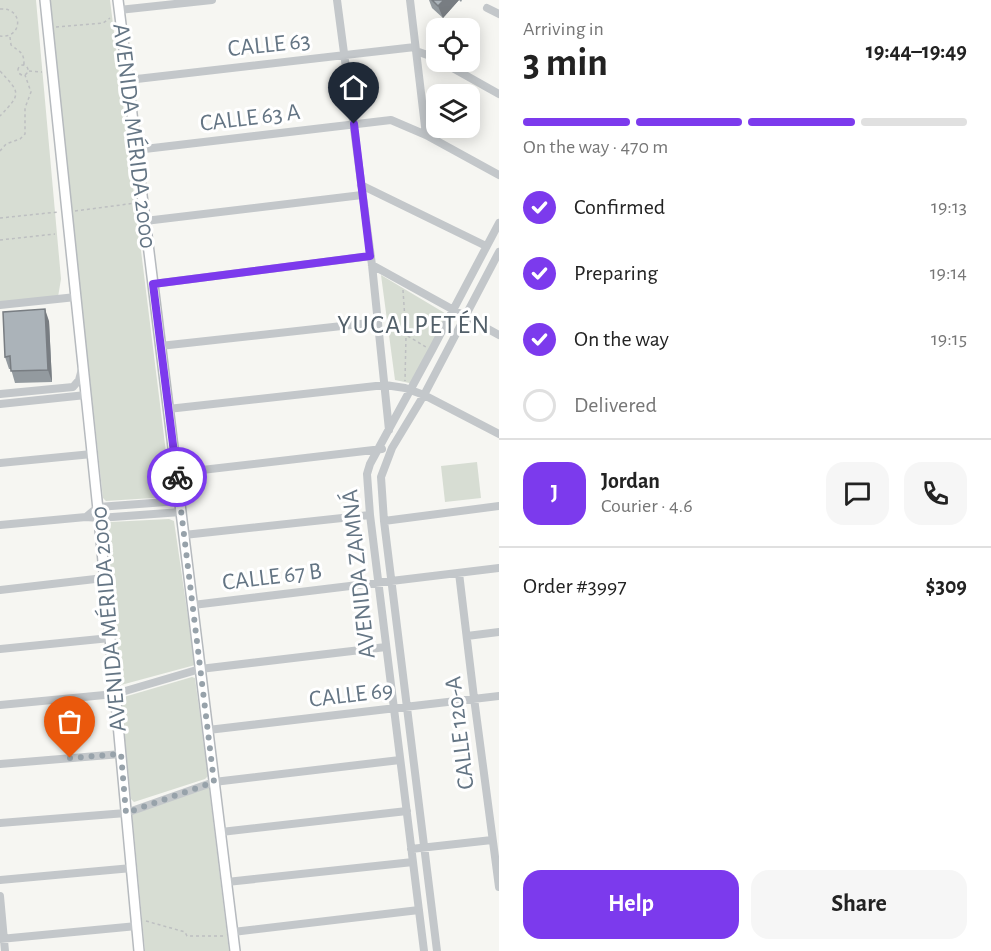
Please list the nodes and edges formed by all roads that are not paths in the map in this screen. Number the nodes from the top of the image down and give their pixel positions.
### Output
1 (45, 0) edge
2 (212, 0) edge
3 (337, 0) edge
4 (410, 0) edge
5 (487, 8) dead end
6 (119, 9) edge
7 (499, 14) edge
8 (416, 49) junction
9 (426, 54) edge
10 (344, 56) junction
11 (460, 72) edge
12 (128, 80) junction
13 (499, 94) edge
14 (354, 124) junction
15 (426, 135) joint
16 (431, 138) edge
17 (136, 150) junction
18 (499, 175) edge
19 (362, 185) junction
20 (362, 195) junction
21 (145, 221) junction
22 (499, 223) edge
23 (486, 246) junction
24 (499, 253) edge
25 (370, 256) junction
26 (372, 265) junction
27 (153, 284) junction
28 (76, 297) junction
29 (0, 305) edge
30 (452, 309) junction
31 (465, 316) junction
32 (378, 322) junction
33 (499, 335) edge
34 (160, 346) junction
35 (83, 367) junction
36 (385, 385) junction
37 (408, 389) junction
38 (0, 394) edge
39 (424, 394) junction
40 (86, 395) junction
41 (0, 404) edge
42 (168, 409) junction
43 (389, 431) junction
44 (499, 434) edge
45 (392, 448) junction
46 (378, 449) junction
47 (92, 454) junction
48 (0, 463) edge
49 (176, 472) junction
50 (180, 501) junction
51 (499, 506) edge
52 (98, 507) junction
53 (181, 512) junction
54 (370, 515) junction
55 (86, 517) junction
56 (99, 518) junction
57 (384, 521) junction
58 (0, 525) edge
59 (184, 535) junction
60 (499, 568) edge
61 (459, 573) junction
62 (104, 578) junction
63 (391, 581) junction
64 (378, 582) junction
65 (0, 590) edge
66 (192, 605) junction
67 (499, 632) edge
68 (467, 636) junction
69 (110, 638) junction
70 (386, 647) junction
71 (0, 650) edge
72 (200, 669) junction
73 (115, 694) junction
74 (499, 696) edge
75 (474, 698) junction
76 (0, 705) edge
77 (407, 707) junction
78 (394, 708) junction
79 (208, 730) junction
80 (121, 754) junction
81 (400, 760) junction
82 (0, 764) edge
83 (214, 782) junction
84 (407, 811) junction
85 (126, 813) junction
86 (0, 823) edge
87 (220, 832) junction
88 (492, 840) junction
89 (425, 847) junction
90 (411, 849) junction
91 (413, 862) junction
92 (132, 868) junction
93 (0, 879) edge
94 (227, 882) junction
95 (499, 887) edge
96 (0, 896) edge
97 (419, 910) junction
98 (137, 922) junction
99 (233, 934) junction
100 (2, 939) edge
101 (5, 951) edge
102 (140, 951) edge
103 (235, 951) edge
104 (424, 951) edge
105 (436, 951) edge

1 - 28 main road, AVENIDA MÉRIDA 2000
2 - 6 street
3 - 10 street
4 - 8 street
5 - 7 street
6 - 12 main road, AVENIDA MÉRIDA 2000
8 - 9 street, CALLE 63
8 - 10 street, CALLE 63
8 - 15 street
10 - 12 street, CALLE 63
10 - 14 street
11 - 13 street
12 - 17 main road, AVENIDA MÉRIDA 2000
14 - 15 street, CALLE 63 A
14 - 17 street, CALLE 63 A
14 - 19 street
16 - 18 street, CALLE 63 A
17 - 21 main road, AVENIDA MÉRIDA 2000
19 - 20 street
19 - 23 street
20 - 21 street
20 - 25 street
21 - 27 main road, AVENIDA MÉRIDA 2000
22 - 23 street, AVENIDA ZAMNÁ
23 - 30 street, AVENIDA ZAMNÁ
24 - 31 street, AVENIDA ZAMNÁ
25 - 26 street
25 - 27 street
26 - 30 street
26 - 32 street
27 - 34 main road, AVENIDA MÉRIDA 2000
28 - 29 street
28 - 35 main road, AVENIDA MÉRIDA 2000
30 - 31 street
30 - 37 street, AVENIDA ZAMNÁ
31 - 33 street
31 - 39 street, AVENIDA ZAMNÁ
32 - 34 street
32 - 36 street
34 - 42 main road, AVENIDA MÉRIDA 2000
35 - 38 street
35 - 40 main road, AVENIDA MÉRIDA 2000
36 - 37 street
36 - 42 street
36 - 43 street
37 - 39 street
37 - 43 street, AVENIDA ZAMNÁ
39 - 44 street
39 - 45 street, AVENIDA ZAMNÁ
40 - 41 street
40 - 47 main road, AVENIDA MÉRIDA 2000
42 - 49 main road, AVENIDA MÉRIDA 2000
43 - 46 street, AVENIDA ZAMNÁ
45 - 46 street
45 - 57 street, AVENIDA ZAMNÁ
46 - 49 street
46 - 54 street, AVENIDA ZAMNÁ
47 - 48 street
47 - 52 main road, AVENIDA MÉRIDA 2000
49 - 50 main road, AVENIDA MÉRIDA 2000
50 - 52 street
50 - 53 main road, AVENIDA MÉRIDA 2000
51 - 57 street
52 - 55 street
52 - 56 main road, AVENIDA MÉRIDA 2000
53 - 56 street
53 - 59 main road, AVENIDA MÉRIDA 2000
54 - 59 street
54 - 64 street, AVENIDA ZAMNÁ
55 - 56 street
55 - 58 street
56 - 62 main road, AVENIDA MÉRIDA 2000
57 - 63 street, AVENIDA ZAMNÁ
59 - 66 main road, AVENIDA MÉRIDA 2000
60 - 61 street, CALLE 67 B
61 - 63 street, CALLE 67 B
61 - 68 street, CALLE 120-A
62 - 65 street
62 - 69 main road, AVENIDA MÉRIDA 2000
63 - 64 street, CALLE 67 B
63 - 77 street, AVENIDA ZAMNÁ
64 - 66 street, CALLE 67 B
64 - 70 street, AVENIDA ZAMNÁ
66 - 72 main road, AVENIDA MÉRIDA 2000
67 - 68 street
68 - 75 street, CALLE 120-A
69 - 71 street
69 - 73 main road, AVENIDA MÉRIDA 2000
70 - 72 street
70 - 78 street, AVENIDA ZAMNÁ
72 - 73 street
72 - 79 main road, AVENIDA MÉRIDA 2000
73 - 76 street
73 - 80 main road, AVENIDA MÉRIDA 2000
74 - 75 street, CALLE 69
75 - 77 street, CALLE 69
75 - 88 street, CALLE 120-A
77 - 78 street, CALLE 69
77 - 89 street, AVENIDA ZAMNÁ
78 - 79 street, CALLE 69
78 - 81 street, AVENIDA ZAMNÁ
79 - 83 main road, AVENIDA MÉRIDA 2000
80 - 82 street
80 - 85 main road, AVENIDA MÉRIDA 2000
81 - 83 street
81 - 84 street, AVENIDA ZAMNÁ
83 - 85 street
83 - 87 main road, AVENIDA MÉRIDA 2000
84 - 87 street
84 - 90 street, AVENIDA ZAMNÁ
85 - 86 street
85 - 92 main road, AVENIDA MÉRIDA 2000
87 - 94 main road, AVENIDA MÉRIDA 2000
88 - 89 street
88 - 95 street, CALLE 120-A
89 - 90 street
89 - 105 street, AVENIDA ZAMNÁ
90 - 91 street, AVENIDA ZAMNÁ
91 - 94 street
91 - 97 street, AVENIDA ZAMNÁ
92 - 93 street
92 - 98 main road, AVENIDA MÉRIDA 2000
94 - 99 main road, AVENIDA MÉRIDA 2000
96 - 100 street
97 - 99 street
97 - 104 street, AVENIDA ZAMNÁ
98 - 100 street
98 - 102 main road, AVENIDA MÉRIDA 2000
99 - 103 main road, AVENIDA MÉRIDA 2000
100 - 101 street

